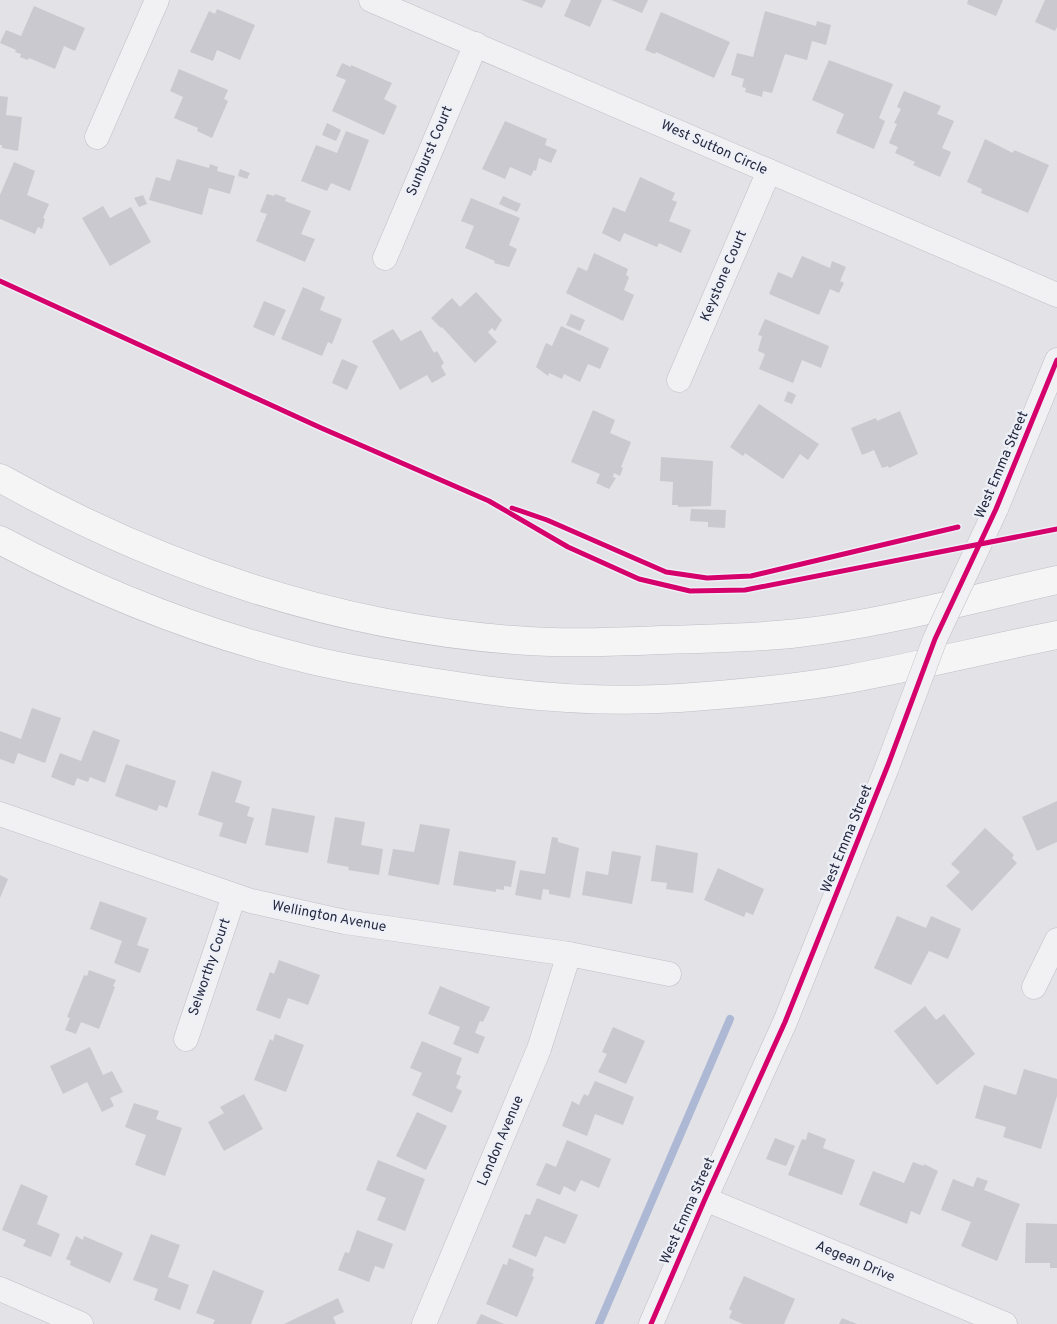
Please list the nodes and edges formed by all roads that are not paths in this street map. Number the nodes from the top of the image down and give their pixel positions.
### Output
1 (157, 0) edge
2 (371, 0) edge
3 (476, 44) junction
4 (97, 137) dead end
5 (769, 172) junction
6 (384, 258) dead end
7 (1057, 294) edge
8 (1057, 360) edge
9 (679, 380) dead end
10 (0, 478) edge
11 (0, 540) edge
12 (1057, 580) edge
13 (1057, 634) edge
14 (0, 814) edge
15 (234, 896) junction
16 (1057, 940) edge
17 (569, 954) junction
18 (669, 974) dead end
19 (1034, 988) dead end
20 (186, 1039) dead end
21 (705, 1199) junction
22 (0, 1289) edge
23 (81, 1324) edge
24 (424, 1324) edge
25 (652, 1324) edge
26 (1005, 1324) edge

1 - 4 street
2 - 3 street, West Sutton Circle
3 - 5 street, West Sutton Circle
3 - 6 street, Sunburst Court
5 - 7 street, West Sutton Circle
5 - 9 street, Keystone Court
8 - 21 street, West Emma Street, bridge
10 - 12 main road
11 - 13 main road
14 - 15 street, Wellington Avenue
15 - 17 street, Wellington Avenue
15 - 20 street, Selworthy Court
16 - 19 street
17 - 18 street, Wellington Avenue
17 - 24 street, London Avenue
21 - 25 street, West Emma Street
21 - 26 street, Aegean Drive
22 - 23 street

